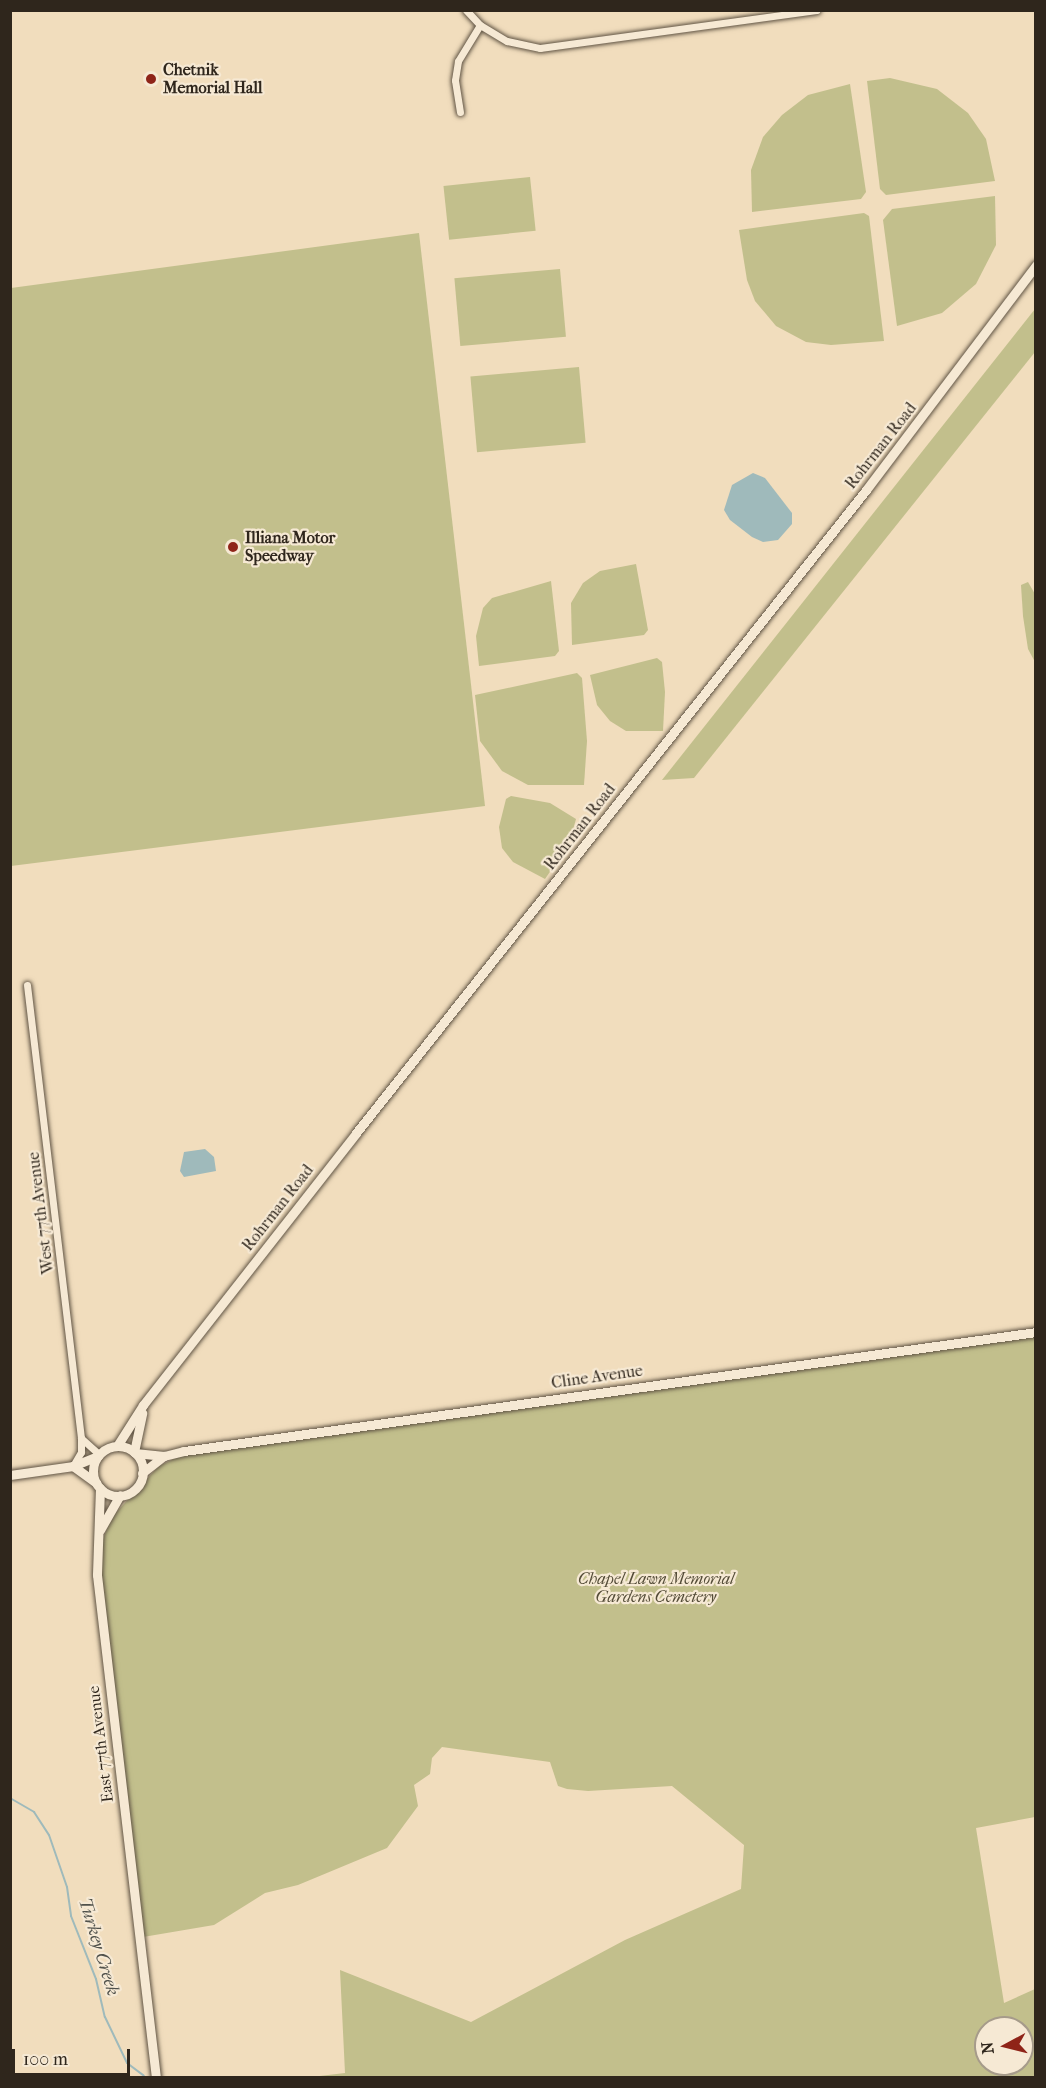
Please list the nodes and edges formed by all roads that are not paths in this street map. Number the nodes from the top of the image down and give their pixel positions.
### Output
1 (466, 10) edge
2 (816, 10) edge
3 (480, 25) junction
4 (460, 112) dead end
5 (1035, 265) edge
6 (27, 985) dead end
7 (1035, 1332) edge
8 (143, 1405) junction
9 (81, 1438) junction
10 (117, 1446) junction
11 (134, 1452) junction
12 (99, 1455) junction
13 (164, 1456) junction
14 (73, 1466) junction
15 (142, 1473) junction
16 (10, 1475) edge
17 (98, 1485) junction
18 (120, 1495) junction
19 (99, 1532) junction
20 (156, 2078) edge

1 - 3 street
2 - 3 street
3 - 4 street
5 - 8 street, Rohrman Road
6 - 9 street, West 77th Avenue
7 - 13 street, Cline Avenue
8 - 10 street, Rohrman Road
8 - 11 street, Rohrman Road
9 - 12 street
9 - 14 street, West 77th Avenue
10 - 11 street
10 - 12 street
11 - 13 street, Cline Avenue
11 - 15 street
12 - 14 street
12 - 17 street
13 - 15 street, Cline Avenue
14 - 16 street
14 - 17 street
15 - 18 street
17 - 18 street
17 - 19 street, East 77th Avenue
18 - 19 street, East 77th Avenue
19 - 20 street, East 77th Avenue

